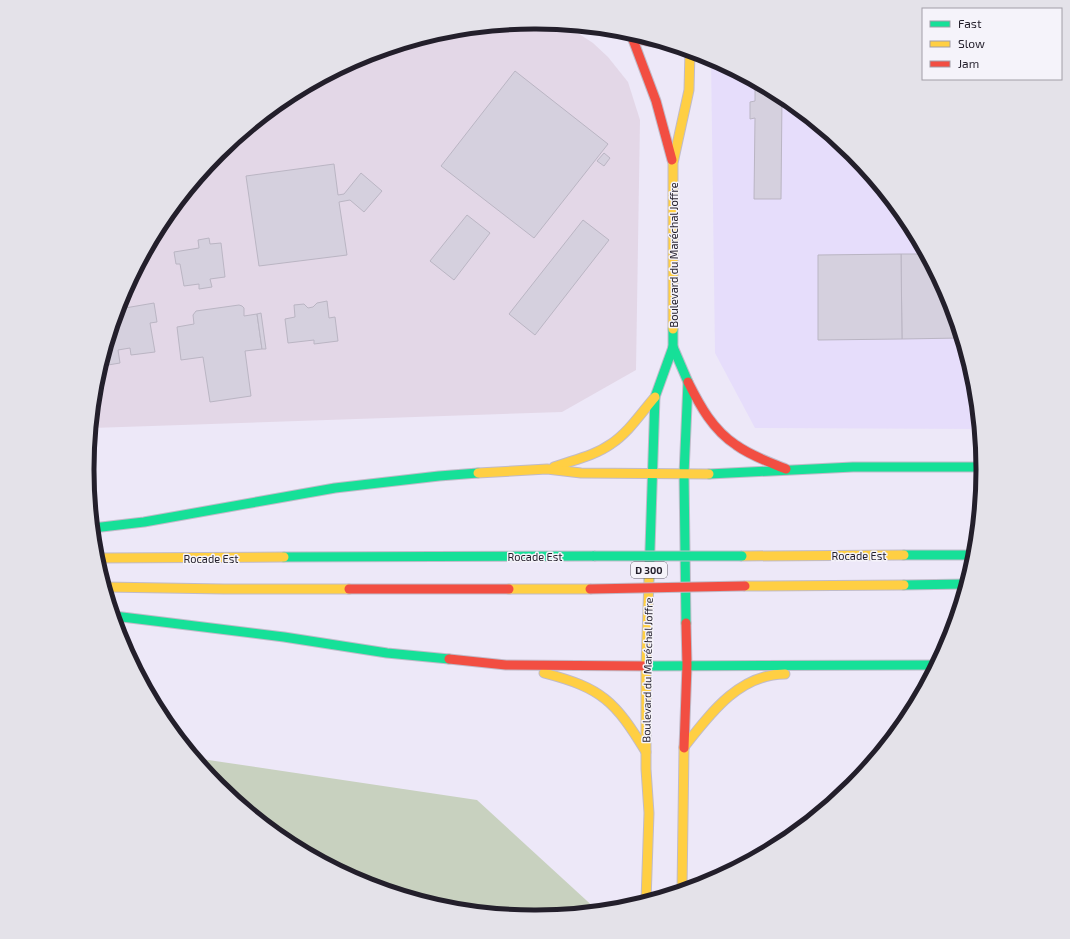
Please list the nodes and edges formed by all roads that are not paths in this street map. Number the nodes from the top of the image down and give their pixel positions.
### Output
1 (633, 40) edge
2 (690, 57) edge
3 (673, 163) junction
4 (673, 347) junction
5 (688, 382) junction
6 (655, 397) junction
7 (976, 467) edge
8 (547, 469) junction
9 (787, 470) junction
10 (652, 474) junction
11 (684, 474) junction
12 (98, 527) edge
13 (967, 555) edge
14 (104, 558) edge
15 (960, 584) edge
16 (111, 587) edge
17 (120, 617) edge
18 (506, 665) junction
19 (687, 665) junction
20 (929, 665) edge
21 (929, 665) edge
22 (646, 666) junction
23 (684, 747) junction
24 (646, 752) junction
25 (682, 885) edge
26 (646, 896) edge

1 - 3 main road, Boulevard du Maréchal Joffre
2 - 3 main road, Boulevard du Maréchal Joffre
3 - 4 main road, Boulevard du Maréchal Joffre
4 - 5 main road, Boulevard du Maréchal Joffre
4 - 6 main road, Boulevard du Maréchal Joffre
5 - 9 main road
5 - 11 main road, Boulevard du Maréchal Joffre
6 - 8 main road
6 - 10 main road, Boulevard du Maréchal Joffre
7 - 9 main road
8 - 10 main road
8 - 12 main road
9 - 11 main road
10 - 11 main road
10 - 22 main road, Boulevard du Maréchal Joffre / D 300
11 - 19 main road, Boulevard du Maréchal Joffre
13 - 14 main road, Rocade Est, bridge
15 - 16 main road, bridge
17 - 18 main road
18 - 22 main road
18 - 24 main road
19 - 20 main road
19 - 22 main road
19 - 23 main road, Boulevard du Maréchal Joffre
21 - 23 main road
22 - 24 main road, Boulevard du Maréchal Joffre / D 300
23 - 25 main road, Boulevard du Maréchal Joffre
24 - 26 main road, Boulevard du Maréchal Joffre / D 300

